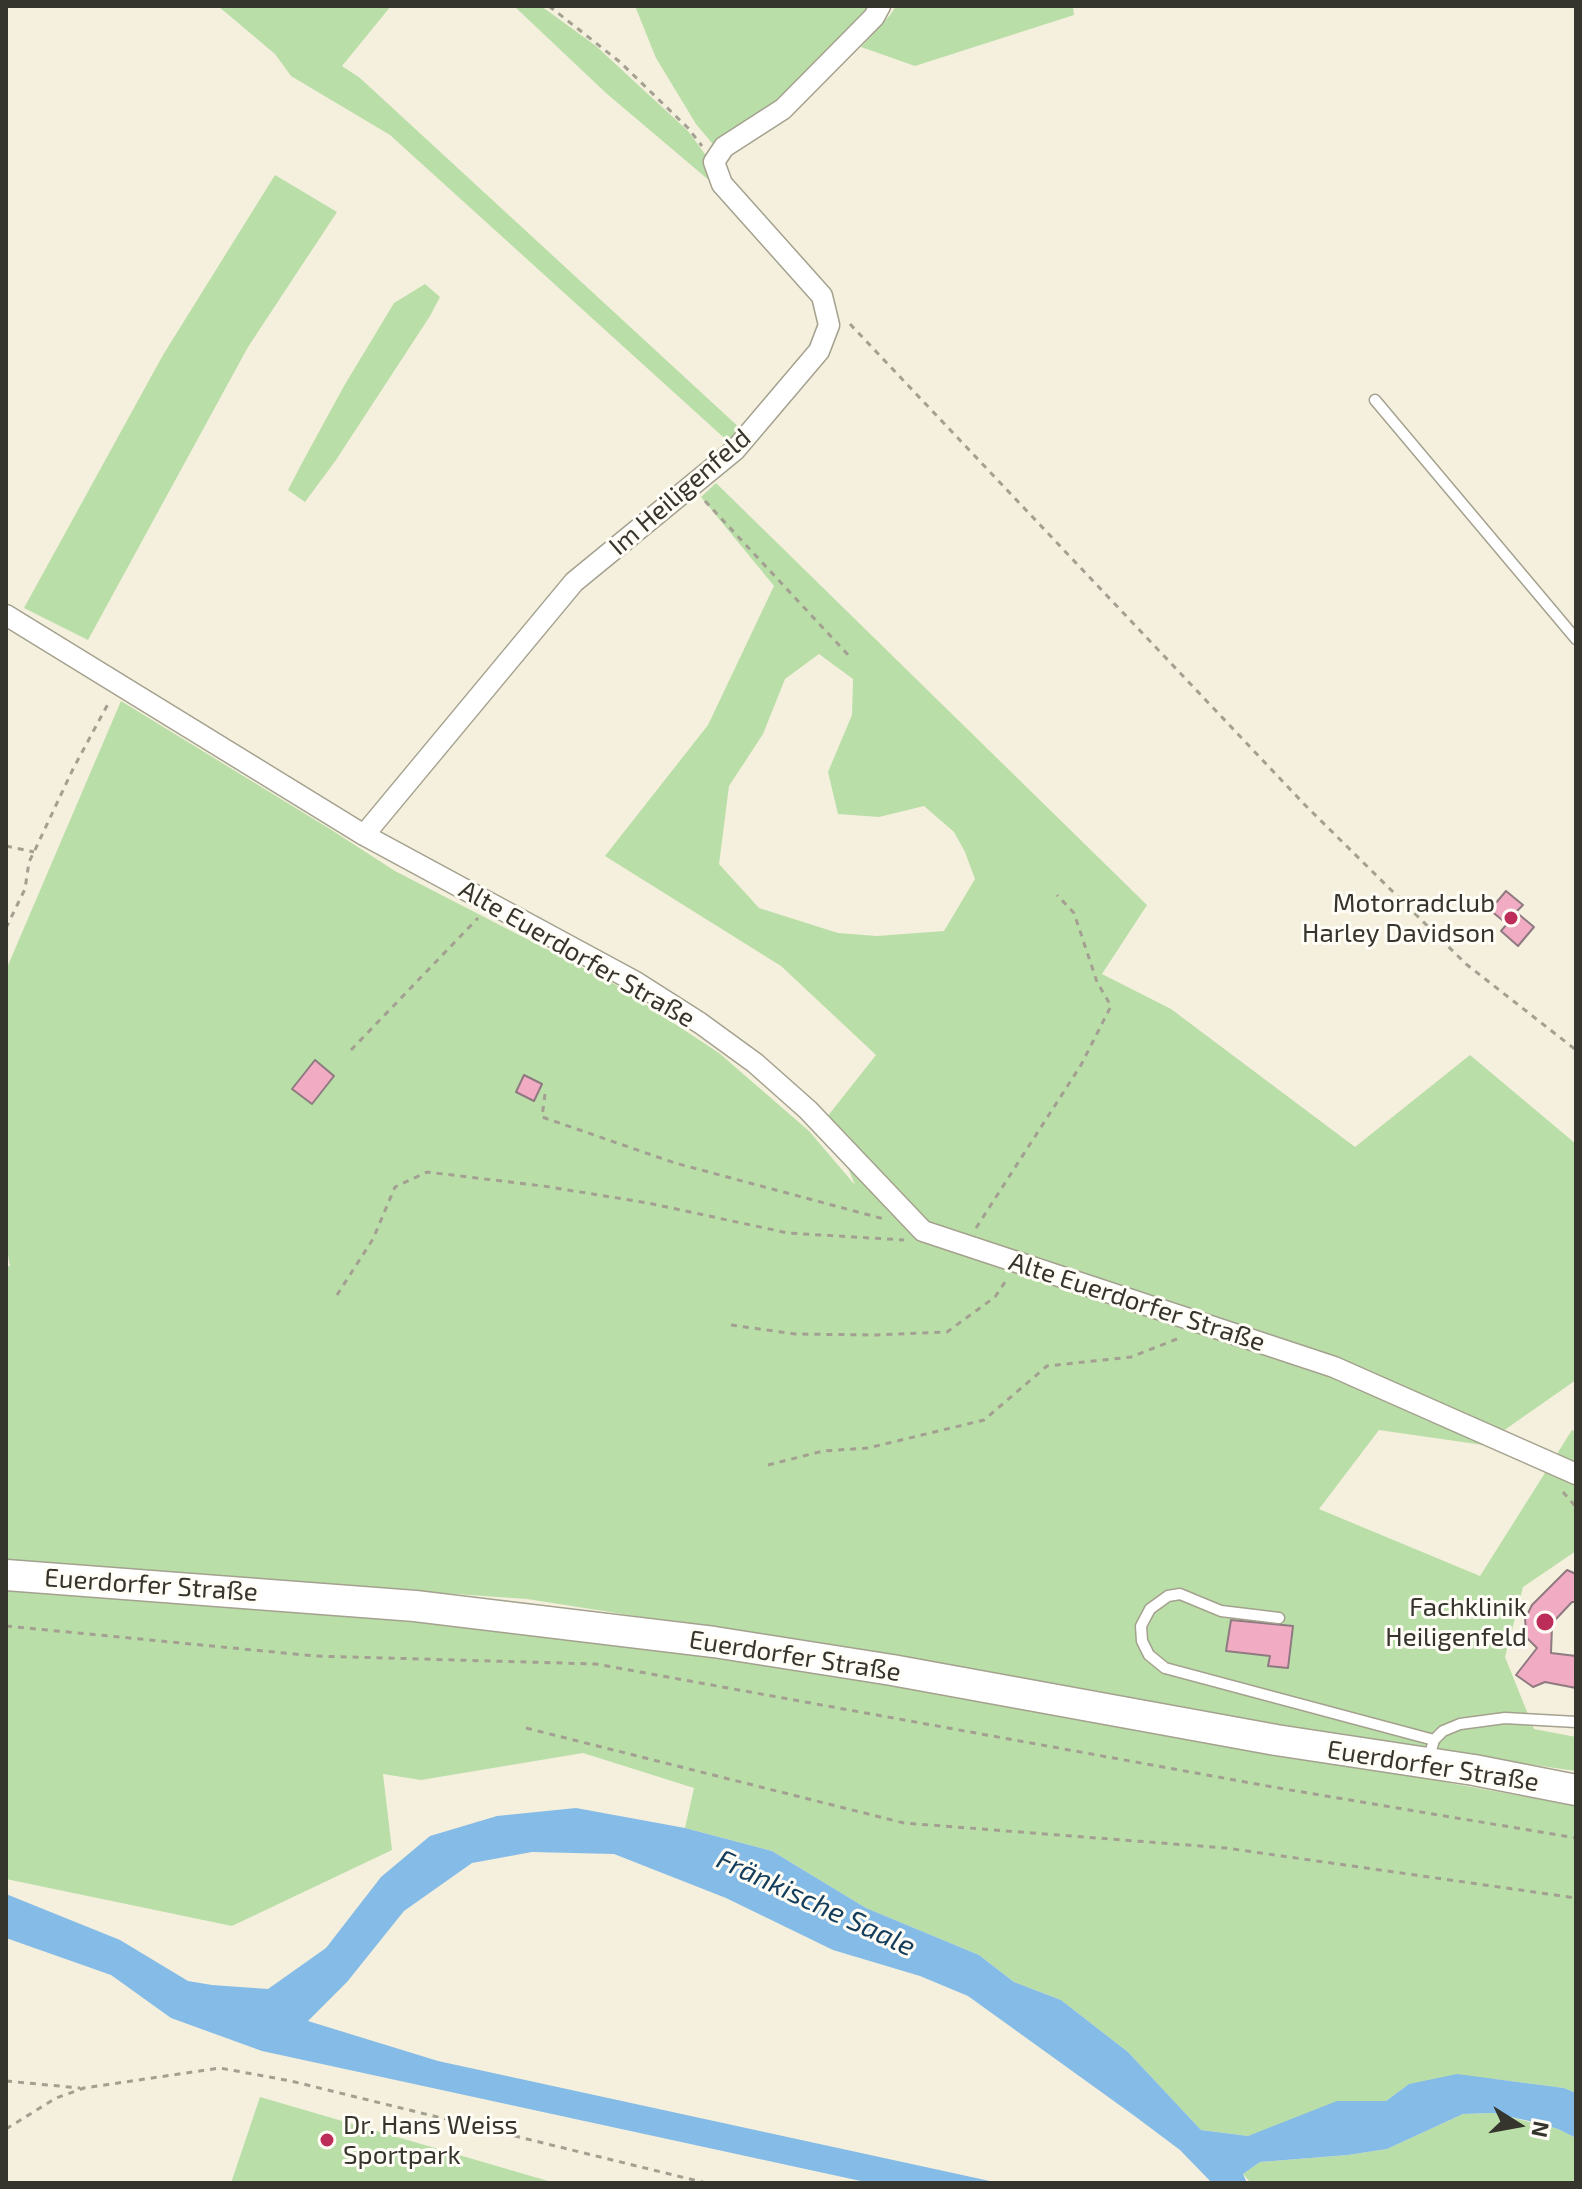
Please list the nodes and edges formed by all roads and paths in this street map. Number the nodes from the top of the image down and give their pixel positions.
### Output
1 (549, 6) edge
2 (880, 6) edge
3 (714, 162) junction
4 (850, 325) dead end
5 (1375, 400) dead end
6 (692, 486) junction
7 (6, 615) edge
8 (1576, 639) edge
9 (851, 658) dead end
10 (119, 684) junction
11 (364, 835) junction
12 (6, 846) edge
13 (34, 852) junction
14 (1057, 895) dead end
15 (491, 904) junction
16 (6, 928) edge
17 (351, 1050) dead end
18 (1576, 1050) edge
19 (545, 1094) dead end
20 (923, 1231) junction
21 (966, 1245) junction
22 (1017, 1262) junction
23 (337, 1295) dead end
24 (1190, 1319) junction
25 (731, 1325) dead end
26 (768, 1465) dead end
27 (1576, 1474) edge
28 (6, 1575) edge
29 (1279, 1618) dead end
30 (6, 1626) edge
31 (1576, 1722) edge
32 (526, 1728) dead end
33 (1431, 1752) junction
34 (1576, 1790) edge
35 (1576, 1838) edge
36 (1576, 1898) edge
37 (6, 2081) edge
38 (84, 2088) junction
39 (6, 2129) edge
40 (706, 2183) edge

1 - 3 path
2 - 3 street
3 - 6 street, Im Heiligenfeld
4 - 18 path
5 - 8 lane
6 - 9 path
6 - 11 street, Im Heiligenfeld
7 - 10 street, Alte Euerdorfer Straße
10 - 11 street, Alte Euerdorfer Straße
10 - 13 path
11 - 15 street, Alte Euerdorfer Straße
12 - 13 path
13 - 16 path
14 - 21 path
15 - 17 path
15 - 20 street, Alte Euerdorfer Straße
19 - 20 path
20 - 21 street, Alte Euerdorfer Straße
20 - 23 path
21 - 22 street, Alte Euerdorfer Straße
22 - 24 street, Alte Euerdorfer Straße
22 - 25 path
24 - 26 path
24 - 27 street, Alte Euerdorfer Straße
28 - 33 main road, Euerdorfer Straße
29 - 33 lane
30 - 35 path
31 - 33 lane
32 - 36 path
33 - 34 main road, Euerdorfer Straße
37 - 38 path
38 - 39 path
38 - 40 path

